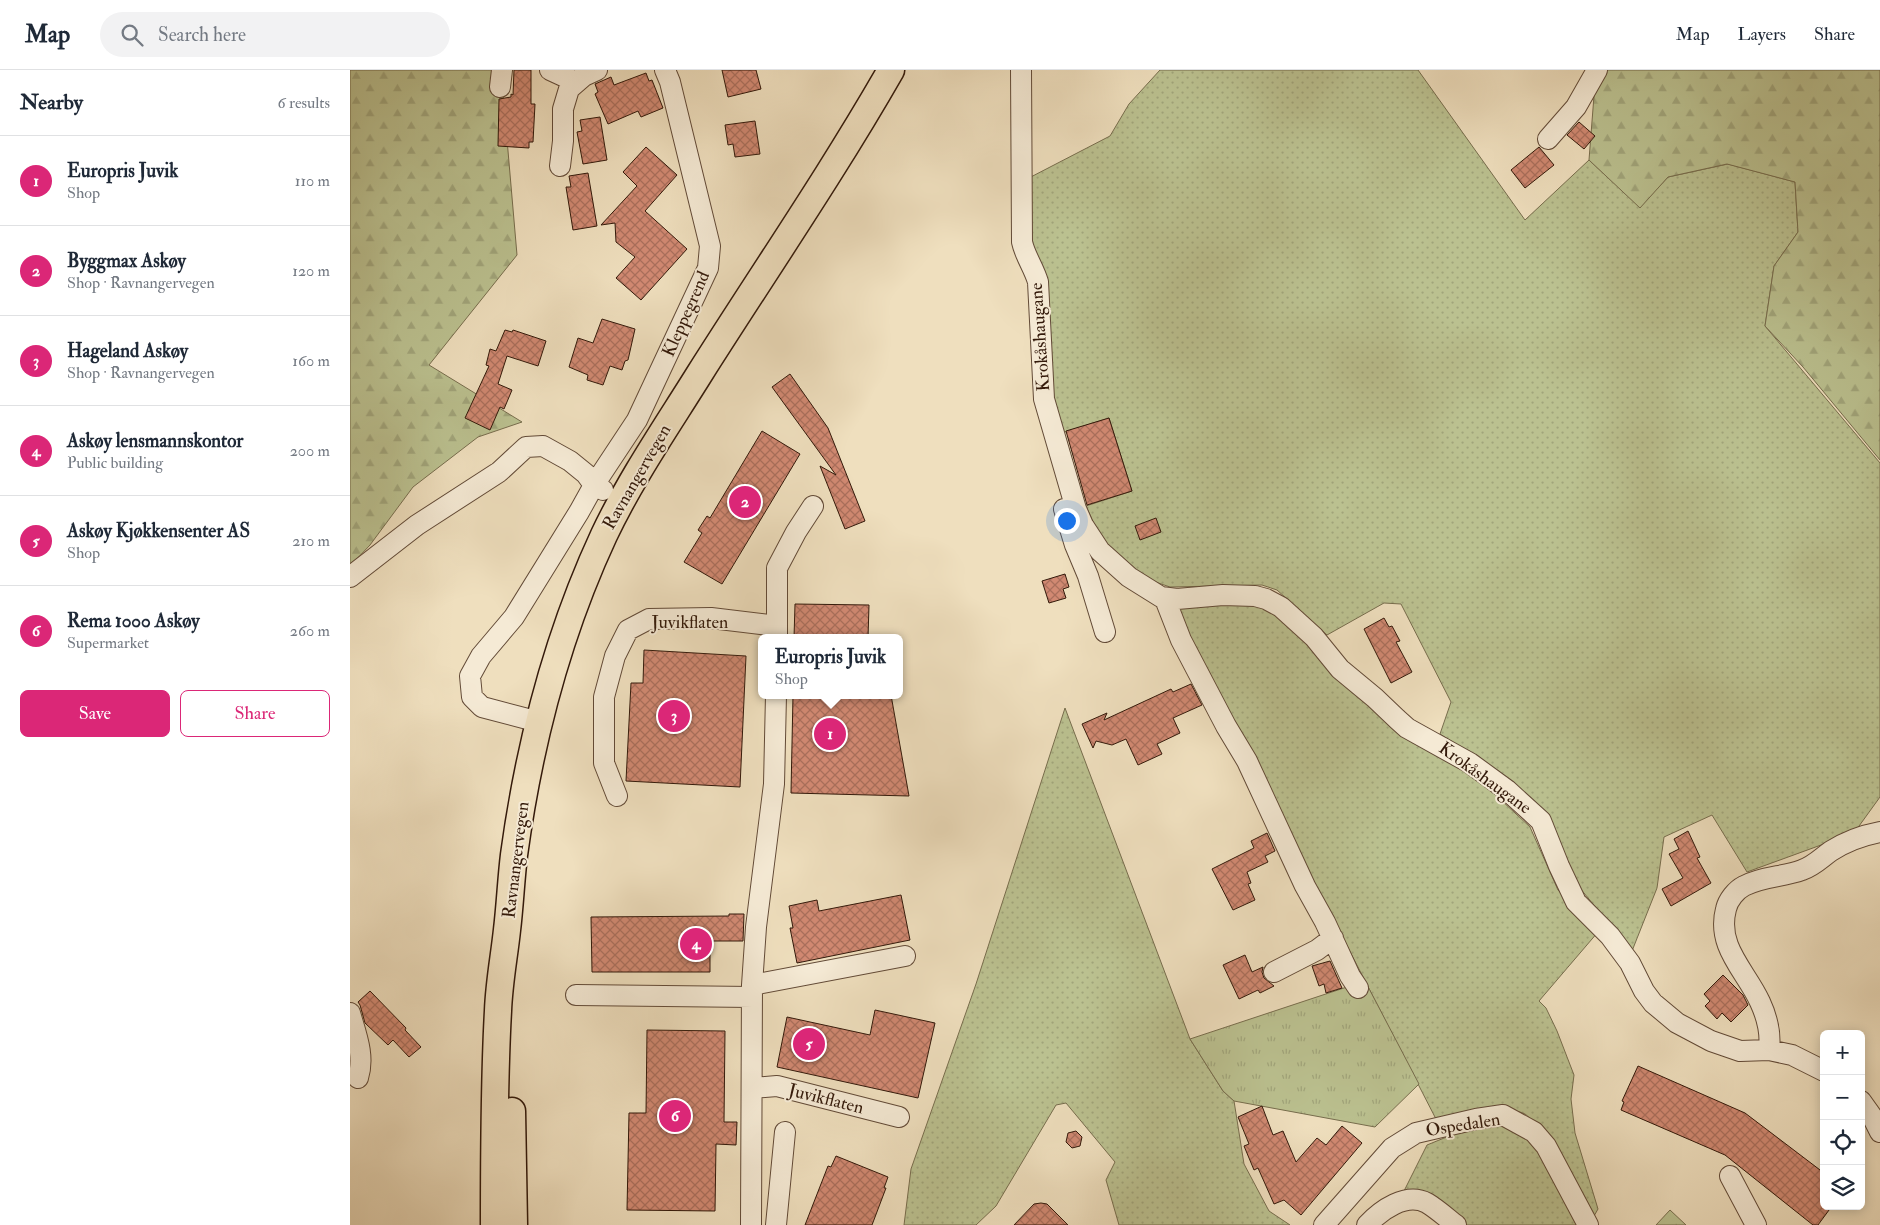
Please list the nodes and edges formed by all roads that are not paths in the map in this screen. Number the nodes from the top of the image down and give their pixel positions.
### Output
1 (550, 70) edge
2 (598, 70) edge
3 (665, 70) edge
4 (892, 70) edge
5 (1021, 70) edge
6 (1597, 70) edge
7 (576, 82) junction
8 (1548, 139) dead end
9 (560, 166) dead end
10 (1070, 483) junction
11 (598, 487) junction
12 (814, 506) dead end
13 (350, 577) edge
14 (1165, 599) junction
15 (777, 632) edge
16 (1105, 632) dead end
17 (776, 699) edge
18 (539, 722) junction
19 (617, 796) dead end
20 (1880, 832) edge
21 (507, 934) junction
22 (1333, 938) junction
23 (905, 956) dead end
24 (1274, 972) dead end
25 (1358, 988) dead end
26 (752, 991) junction
27 (576, 995) dead end
28 (350, 1013) edge
29 (1769, 1050) junction
30 (1820, 1070) edge
31 (358, 1078) dead end
32 (753, 1088) junction
33 (1865, 1105) edge
34 (899, 1117) dead end
35 (785, 1132) dead end
36 (1880, 1132) edge
37 (1730, 1176) dead end
38 (752, 1223) edge
39 (776, 1223) edge
40 (494, 1225) edge
41 (514, 1225) edge
42 (1324, 1225) edge
43 (1367, 1225) edge
44 (1456, 1225) edge
45 (1588, 1225) edge
46 (1756, 1225) edge

1 - 7 street
2 - 7 street
3 - 11 street, Kleppegrend
4 - 18 main road, Ravnangervegen
5 - 10 street, Krokåshaugane
6 - 8 street
7 - 9 street
10 - 14 street, Krokåshaugane
10 - 16 street
11 - 13 street
11 - 18 street, Kleppegrend
12 - 15 street, Juvikflaten
14 - 22 street
14 - 29 street, Krokåshaugane
15 - 19 street, Juvikflaten
17 - 26 street
18 - 21 main road, Ravnangervegen
20 - 29 street
21 - 40 main road, Ravnangervegen
21 - 41 main road, Ravnangervegen
22 - 24 street
22 - 25 street
23 - 26 street
26 - 27 street
26 - 32 street
28 - 31 street
29 - 30 street, Krokåshaugane
32 - 34 street, Juvikflaten
32 - 38 street
33 - 36 street
35 - 39 street
37 - 46 street
38 - 39 street
42 - 45 street, Ospedalen
43 - 44 street

